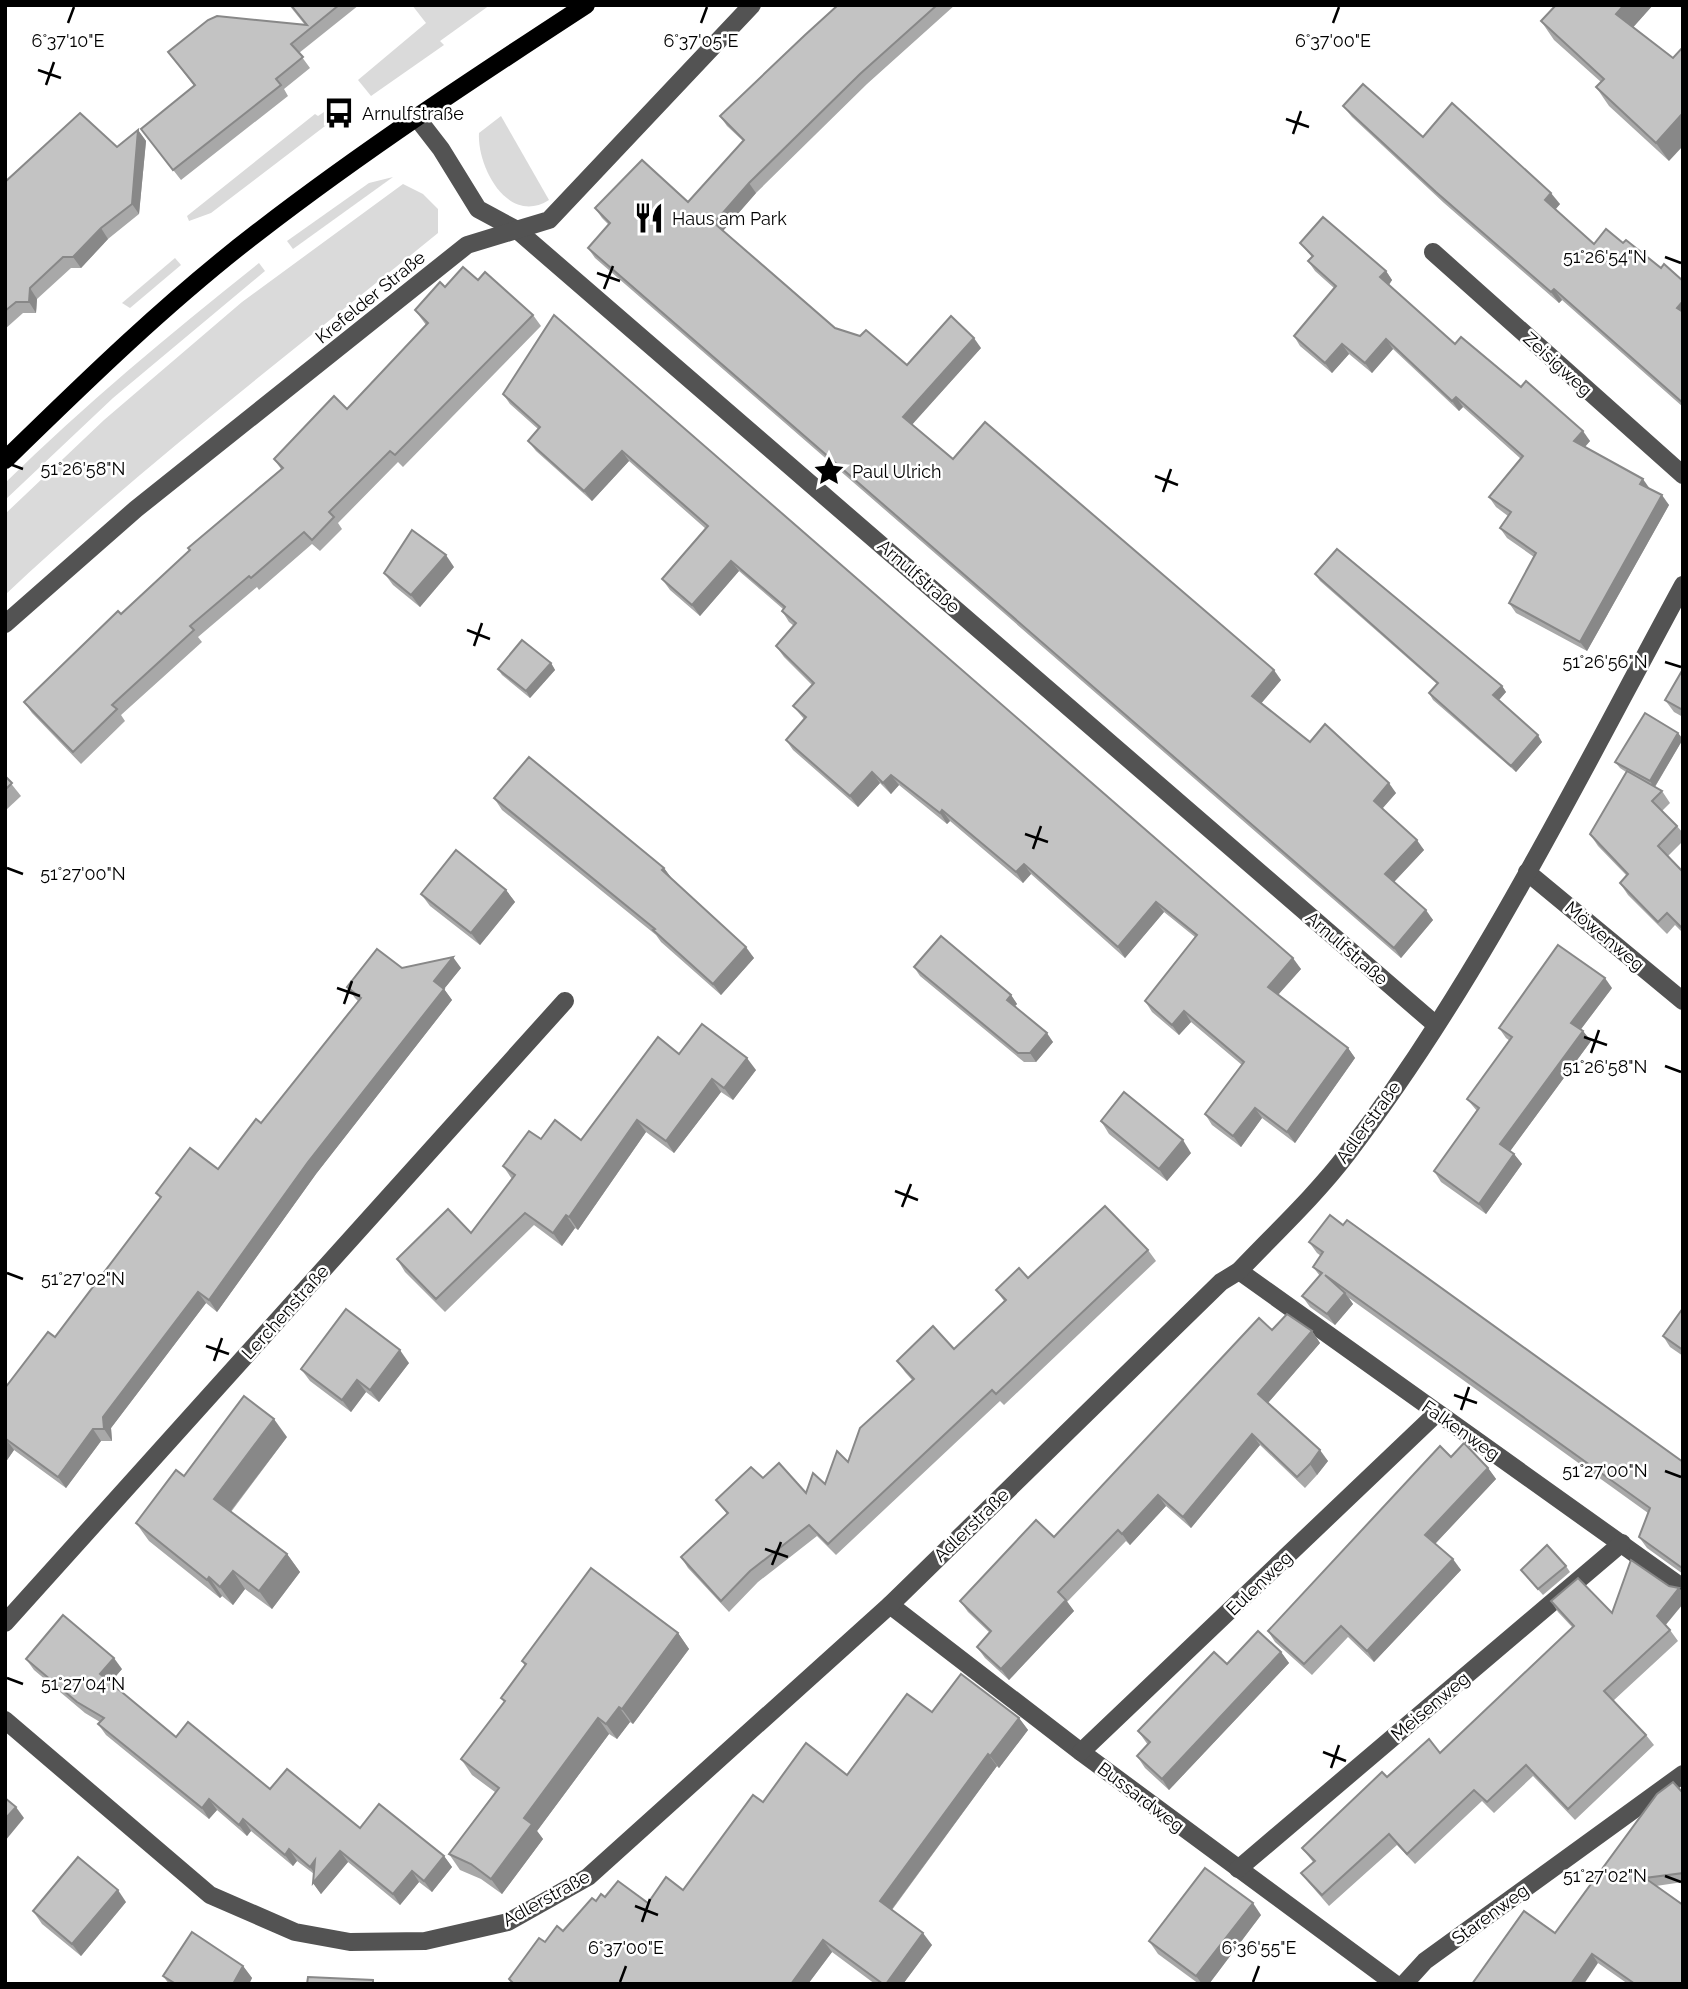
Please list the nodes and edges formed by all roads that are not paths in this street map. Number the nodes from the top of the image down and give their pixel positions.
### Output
1 (586, 5) edge
2 (752, 5) edge
3 (416, 118) junction
4 (517, 230) junction
5 (1433, 252) dead end
6 (5, 460) edge
7 (1683, 475) edge
8 (1683, 585) edge
9 (5, 624) edge
10 (1527, 872) junction
11 (565, 1001) dead end
12 (1683, 1001) edge
13 (1436, 1025) junction
14 (1240, 1272) junction
15 (1437, 1413) junction
16 (1622, 1543) junction
17 (1683, 1588) edge
18 (890, 1605) junction
19 (5, 1623) edge
20 (5, 1720) edge
21 (1081, 1752) junction
22 (1683, 1774) edge
23 (1238, 1869) junction
24 (1395, 1984) edge
25 (1404, 1984) edge

1 - 3 main road
2 - 4 street, Krefelder Straße
3 - 4 street, Arnulfstraße
3 - 6 main road
4 - 9 street, Krefelder Straße
4 - 13 street, Arnulfstraße
5 - 7 street, Zeisigweg
8 - 10 street, Adlerstraße
10 - 12 street, Möwenweg
10 - 13 street, Adlerstraße
11 - 19 street, Lerchenstraße
13 - 14 street, Adlerstraße
14 - 15 street, Falkenweg
14 - 18 street, Adlerstraße
15 - 16 street, Falkenweg
15 - 21 street, Eulenweg
16 - 17 street, Falkenweg
16 - 23 street, Meisenweg
18 - 20 street, Adlerstraße
18 - 21 street, Bussardweg
21 - 23 street, Bussardweg
22 - 25 street, Starenweg
23 - 24 street, Bussardweg

